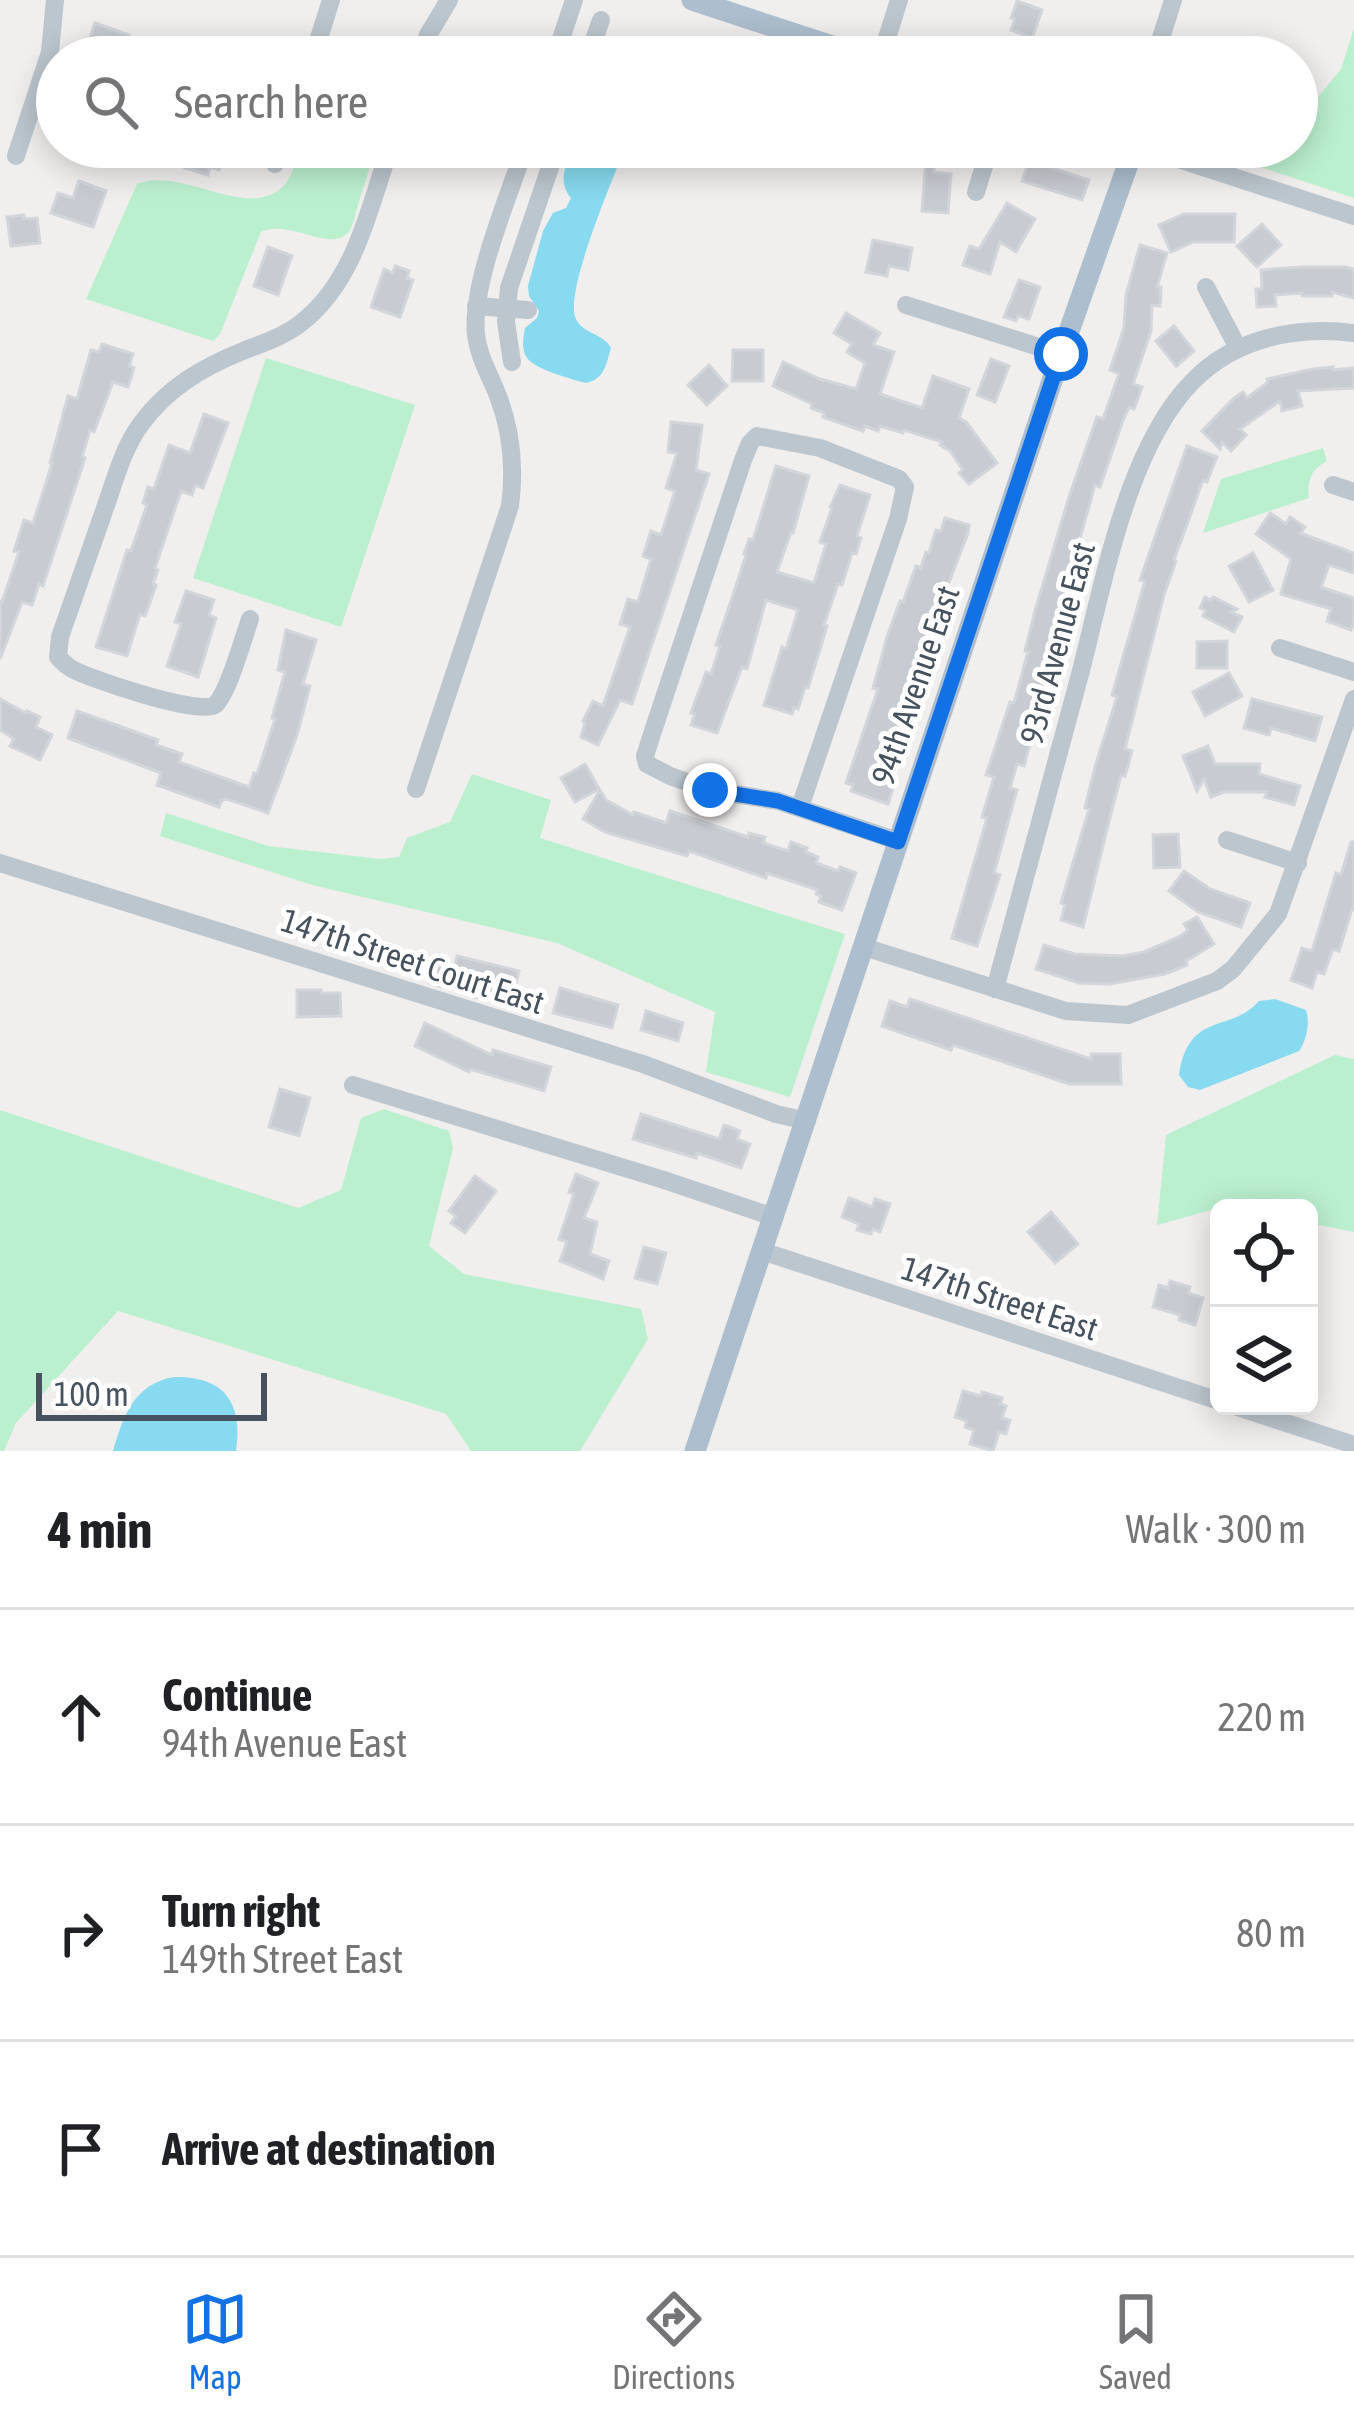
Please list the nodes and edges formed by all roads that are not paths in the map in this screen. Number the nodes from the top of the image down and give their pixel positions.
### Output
1 (55, 0) edge
2 (331, 0) edge
3 (449, 0) edge
4 (574, 0) edge
5 (692, 0) edge
6 (899, 0) edge
7 (1173, 0) edge
8 (601, 20) dead end
9 (54, 36) edge
10 (320, 36) edge
11 (427, 36) edge
12 (562, 36) edge
13 (596, 36) edge
14 (802, 36) edge
15 (887, 36) edge
16 (1162, 36) edge
17 (36, 95) edge
18 (16, 156) dead end
19 (383, 168) edge
20 (518, 168) edge
21 (554, 168) edge
22 (983, 168) edge
23 (1130, 168) edge
24 (1204, 168) edge
25 (976, 192) dead end
26 (1354, 216) edge
27 (1206, 287) dead end
28 (906, 305) dead end
29 (476, 306) junction
30 (506, 309) junction
31 (528, 310) dead end
32 (1354, 333) edge
33 (1238, 347) junction
34 (1061, 354) junction
35 (512, 362) dead end
36 (1333, 485) dead end
37 (1354, 492) edge
38 (250, 619) dead end
39 (1280, 648) dead end
40 (1354, 672) edge
41 (1354, 699) edge
42 (416, 789) dead end
43 (800, 808) junction
44 (1228, 840) dead end
45 (898, 842) junction
46 (0, 862) edge
47 (1298, 863) junction
48 (864, 947) junction
49 (995, 989) junction
50 (353, 1085) dead end
51 (807, 1121) junction
52 (774, 1216) junction
53 (762, 1251) junction
54 (1210, 1398) edge
55 (1262, 1415) edge
56 (1354, 1445) edge
57 (695, 1451) edge

1 - 9 street
2 - 10 street
3 - 11 street
4 - 12 street
5 - 14 main road
6 - 15 street
7 - 16 street
8 - 13 street
17 - 18 street
19 - 38 street
20 - 29 street
21 - 30 street
22 - 25 street
23 - 34 main road, 94th Avenue East
24 - 26 street
27 - 33 street
28 - 34 street
29 - 30 street
29 - 42 street
30 - 31 street
30 - 35 street
32 - 33 street
33 - 49 street, 93rd Avenue East
34 - 45 main road, 94th Avenue East
36 - 37 street
39 - 40 street
41 - 47 street
43 - 43 street
43 - 45 street
44 - 47 street
45 - 48 main road, 94th Avenue East
46 - 51 street, 147th Street Court East
47 - 49 street
48 - 49 street
48 - 51 main road, 94th Avenue East
50 - 52 street
51 - 52 main road, 94th Avenue East
52 - 53 main road, 94th Avenue East
53 - 54 street, 147th Street East
53 - 57 main road, 94th Avenue East
55 - 56 street

